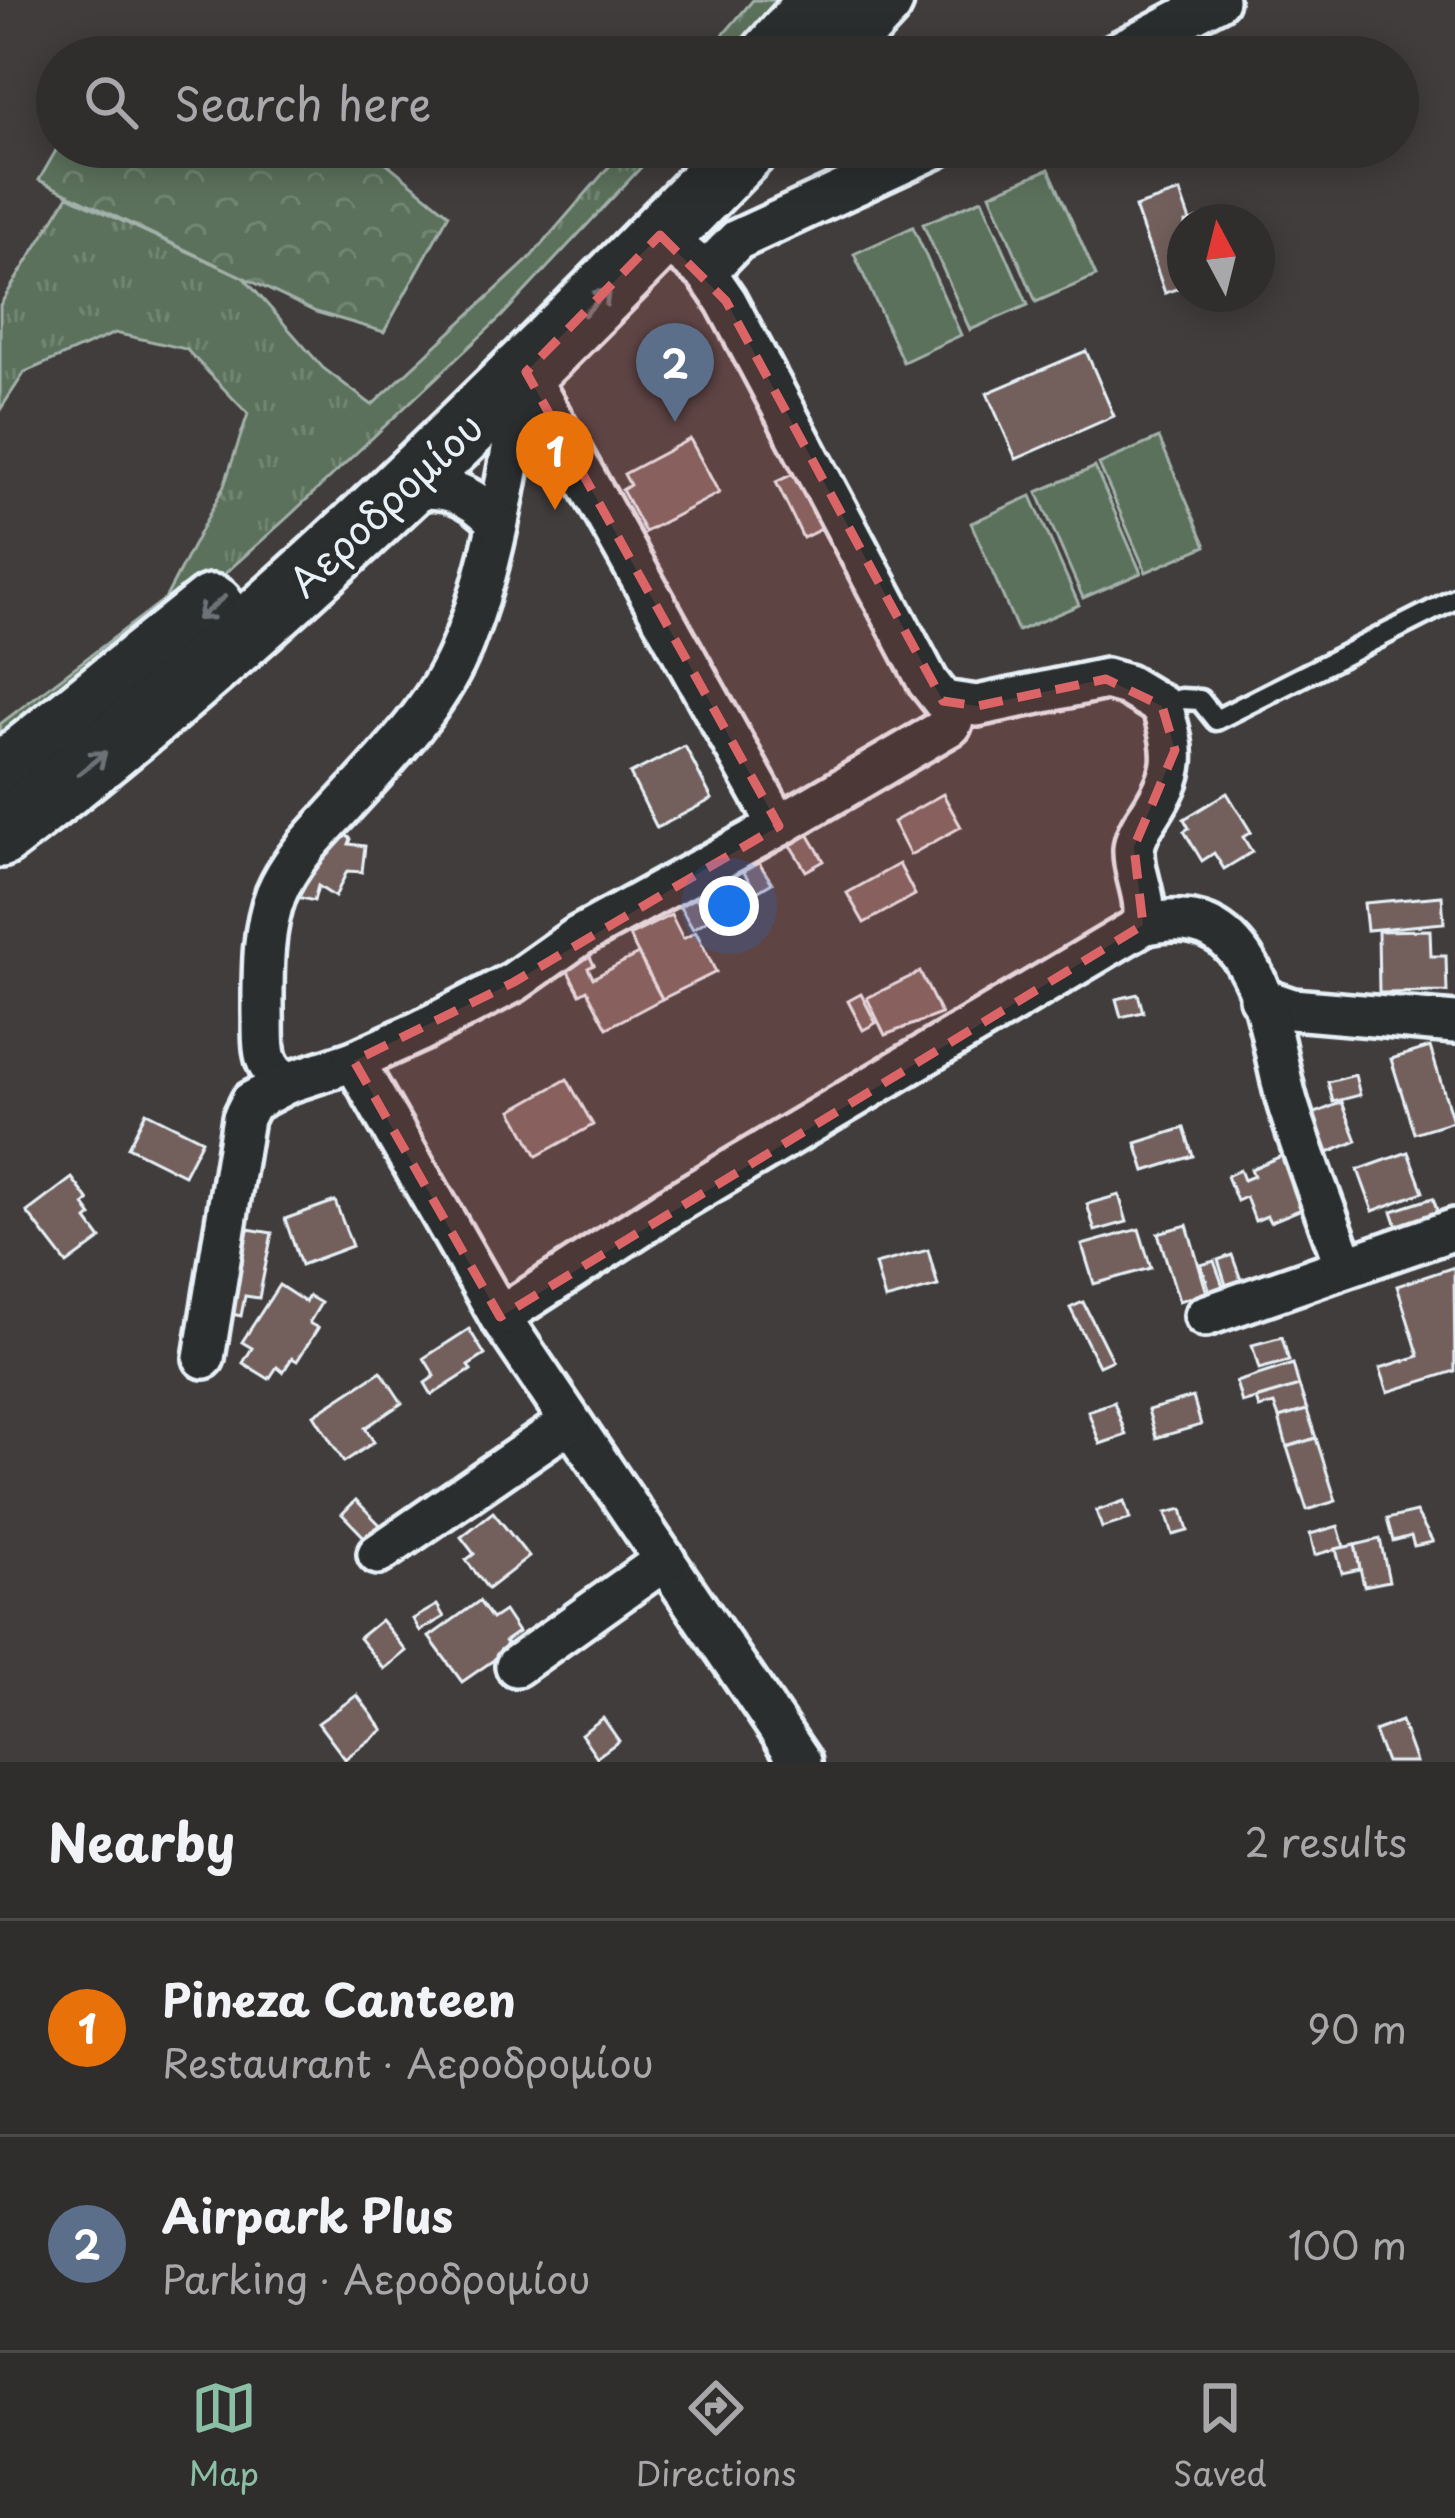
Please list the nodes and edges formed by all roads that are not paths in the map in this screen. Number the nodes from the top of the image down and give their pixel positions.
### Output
1 (823, 0) edge
2 (881, 0) edge
3 (1218, 0) edge
4 (791, 36) edge
5 (848, 36) edge
6 (1149, 36) edge
7 (667, 168) edge
8 (734, 168) edge
9 (893, 168) edge
10 (683, 254) junction
11 (526, 372) junction
12 (403, 491) junction
13 (497, 522) junction
14 (1455, 598) edge
15 (958, 706) junction
16 (1162, 706) junction
17 (0, 777) edge
18 (779, 826) junction
19 (0, 835) edge
20 (1144, 908) junction
21 (1260, 998) junction
22 (1455, 1023) edge
23 (354, 1060) junction
24 (286, 1083) junction
25 (1455, 1229) edge
26 (1345, 1266) junction
27 (500, 1316) junction
28 (1204, 1316) dead end
29 (204, 1358) dead end
30 (570, 1422) junction
31 (378, 1554) dead end
32 (665, 1560) junction
33 (516, 1666) dead end
34 (801, 1762) edge

1 - 4 main road
2 - 5 main road
3 - 6 street
7 -> 17 main road, Αεροδρομίου
8 - 10 main road, Αεροδρομίου
9 - 10 street
11 -> 10 main road, Αεροδρομίου
10 - 15 street
11 - 12 main road, Αεροδρομίου
11 - 13 street
11 - 18 street
12 - 13 street
19 -> 12 main road, Αεροδρομίου
13 - 24 street
14 - 16 lane
15 - 16 street
15 - 18 street
16 - 20 street
18 - 23 street
20 - 21 street
20 - 27 street
21 - 22 street
21 - 26 street
23 - 24 street
23 - 27 street
24 - 29 street
25 - 26 street
26 - 28 street
27 - 30 street
30 - 31 street
30 - 32 street
32 - 33 street
32 - 34 street

